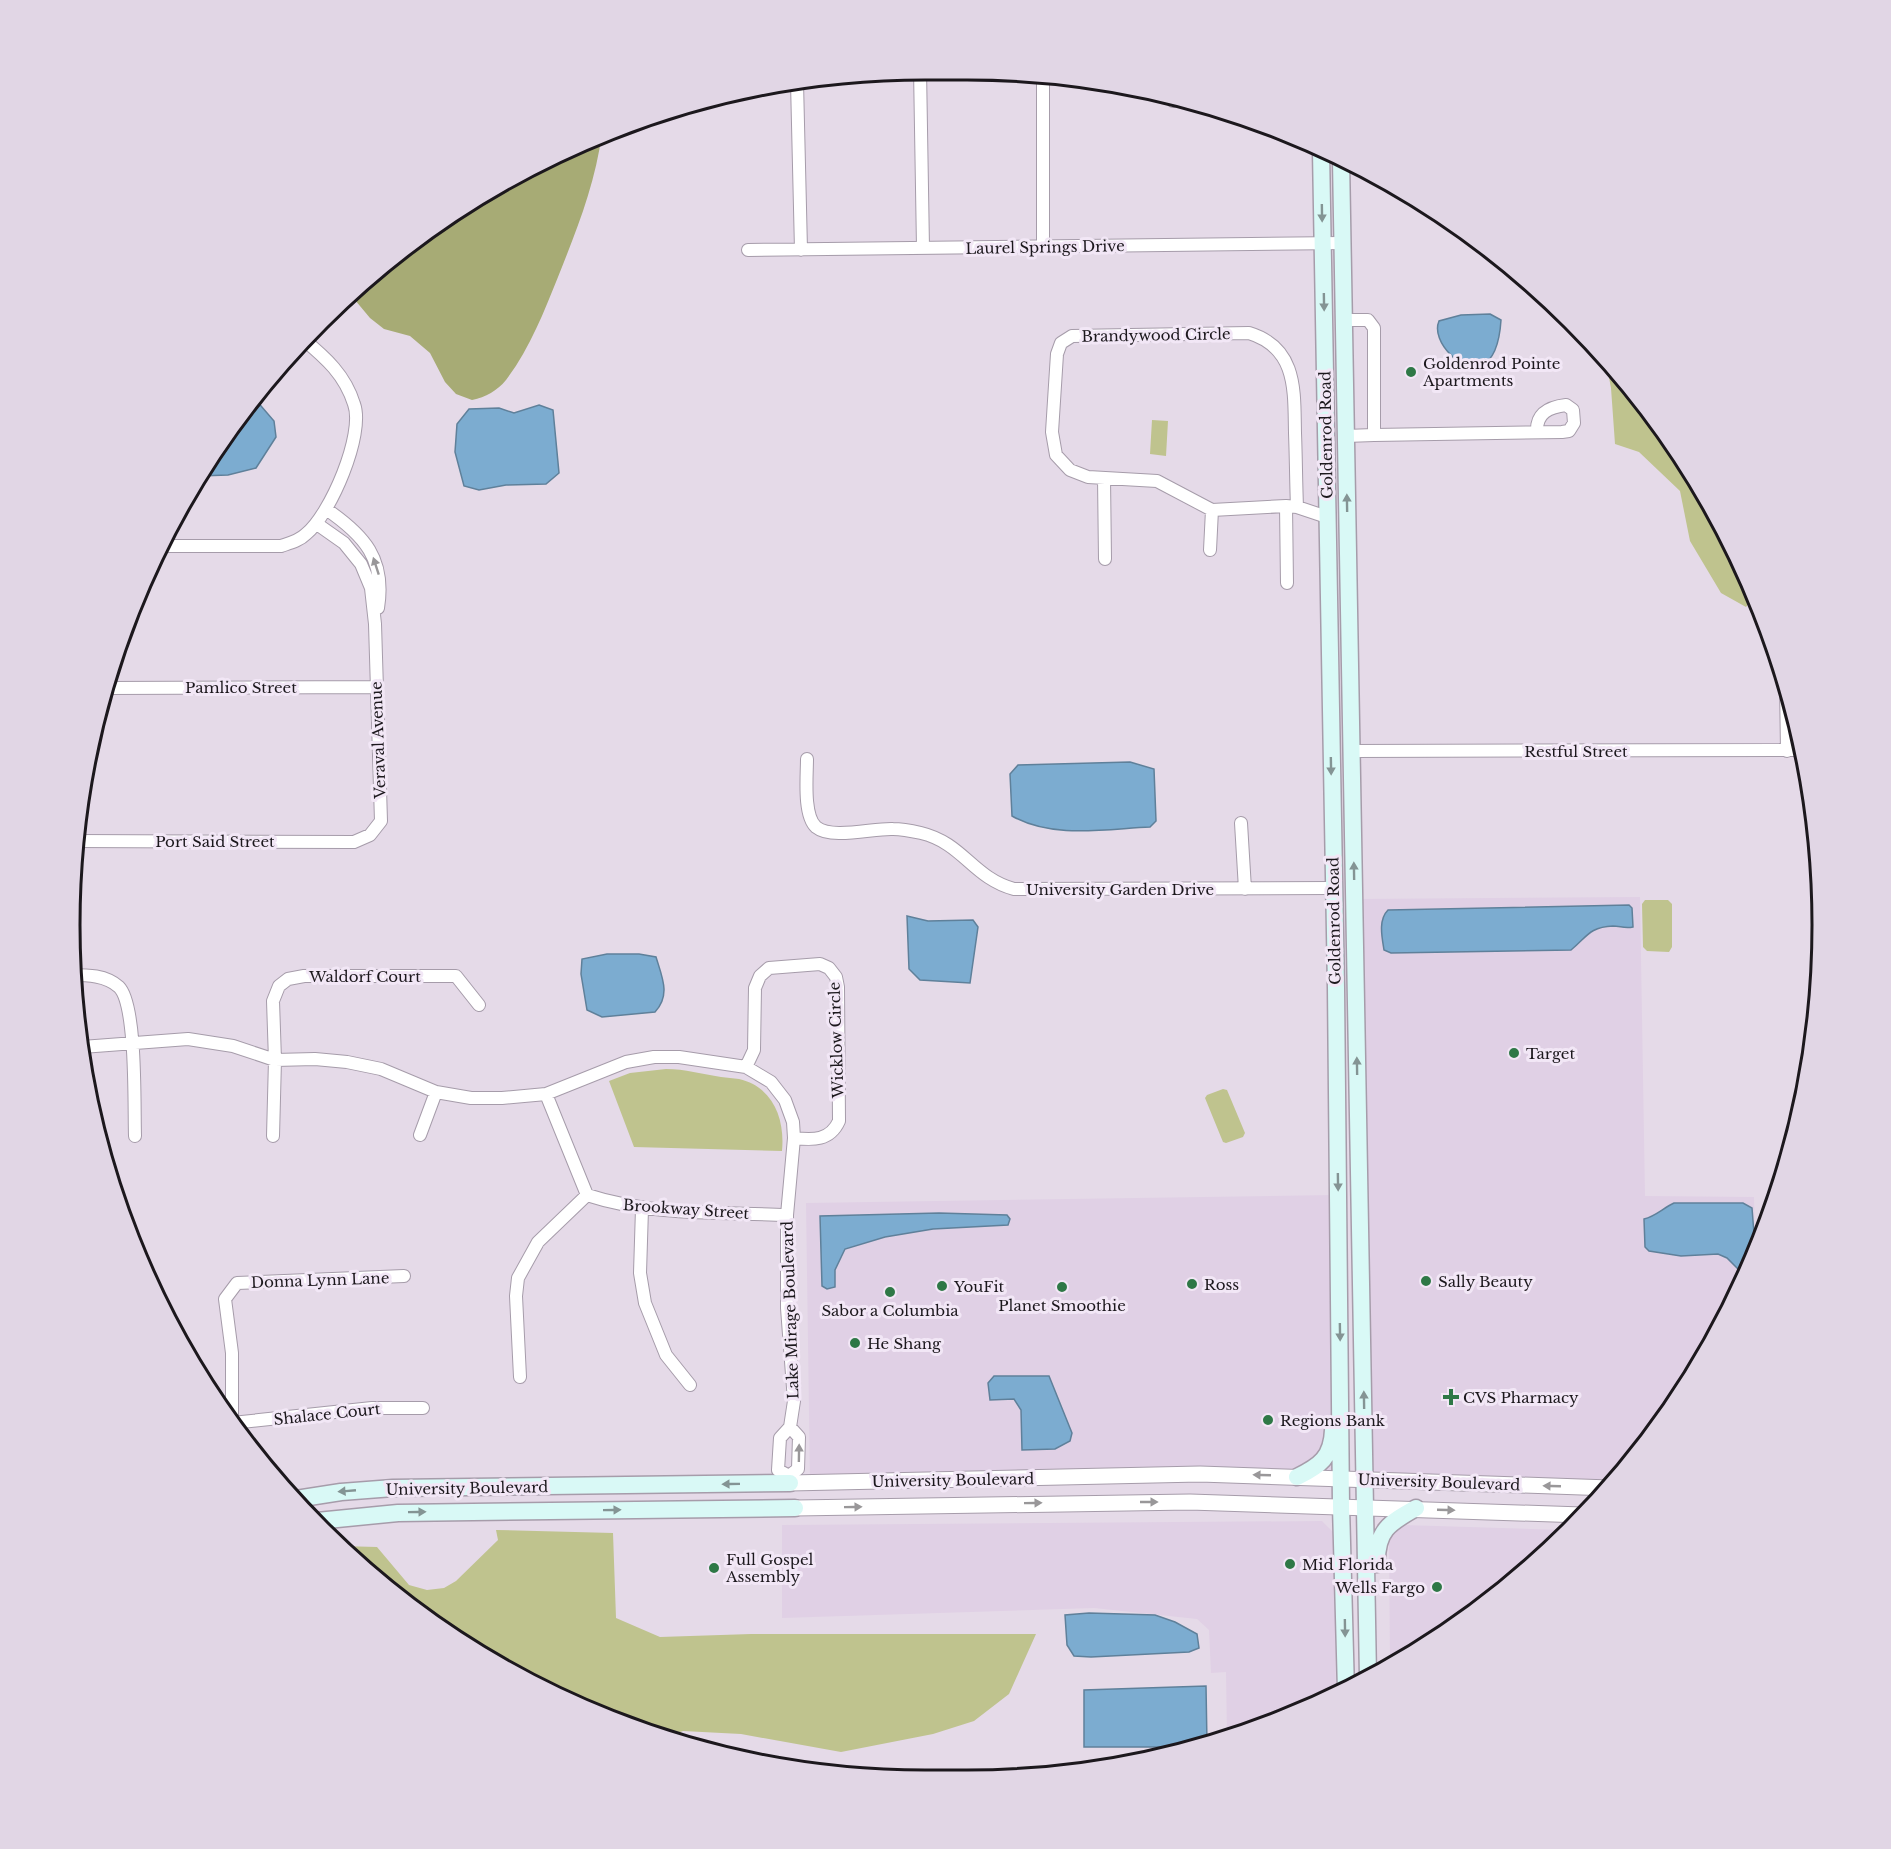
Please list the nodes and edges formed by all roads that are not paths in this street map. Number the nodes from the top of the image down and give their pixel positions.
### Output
1 (920, 80) edge
2 (1042, 83) edge
3 (797, 90) edge
4 (1321, 158) edge
5 (1339, 167) edge
6 (1323, 243) junction
7 (1343, 243) junction
8 (1043, 247) junction
9 (923, 248) junction
10 (748, 250) dead end
11 (801, 250) junction
12 (1344, 320) junction
13 (310, 345) edge
14 (1537, 432) dead end
15 (1374, 435) junction
16 (1346, 436) junction
17 (1104, 478) junction
18 (1292, 507) junction
19 (326, 509) junction
20 (1212, 510) junction
21 (1327, 517) junction
22 (317, 524) junction
23 (170, 546) edge
24 (1210, 550) dead end
25 (1105, 560) dead end
26 (1287, 583) dead end
27 (375, 624) junction
28 (1328, 624) junction
29 (1349, 639) junction
30 (377, 687) junction
31 (113, 688) edge
32 (1787, 722) edge
33 (1787, 750) junction
34 (1793, 750) edge
35 (1352, 751) junction
36 (807, 759) dead end
37 (1241, 823) dead end
38 (84, 841) edge
39 (354, 842) joint
40 (1333, 888) junction
41 (1245, 889) junction
42 (81, 975) edge
43 (479, 1005) dead end
44 (1356, 1017) junction
45 (132, 1043) junction
46 (89, 1046) edge
47 (275, 1060) junction
48 (746, 1067) junction
49 (436, 1092) junction
50 (546, 1094) junction
51 (1337, 1124) junction
52 (1358, 1124) junction
53 (420, 1135) dead end
54 (135, 1136) dead end
55 (273, 1136) dead end
56 (794, 1138) junction
57 (587, 1196) junction
58 (642, 1209) junction
59 (787, 1215) junction
60 (404, 1276) dead end
61 (1341, 1355) junction
62 (520, 1377) dead end
63 (690, 1385) dead end
64 (232, 1408) edge
65 (423, 1408) dead end
66 (242, 1422) edge
67 (790, 1427) junction
68 (1297, 1477) junction
69 (1342, 1478) junction
70 (1365, 1479) junction
71 (789, 1480) junction
72 (1597, 1488) edge
73 (304, 1498) edge
74 (1341, 1506) junction
75 (1366, 1507) junction
76 (795, 1508) joint
77 (1416, 1509) junction
78 (1571, 1515) edge
79 (325, 1520) edge
80 (1372, 1665) edge
81 (1370, 1666) edge
82 (1349, 1677) edge

1 - 9 street
2 - 8 street
3 - 11 street
4 -> 6 main road, Goldenrod Road
5 - 7 main road, Goldenrod Road
6 - 7 street, Laurel Springs Drive
6 - 8 street, Laurel Springs Drive
6 -> 21 main road, Goldenrod Road
7 - 12 main road, Goldenrod Road
8 - 9 street, Laurel Springs Drive
9 - 11 street, Laurel Springs Drive
10 - 11 street, Laurel Springs Drive
12 - 15 street
12 - 16 main road, Goldenrod Road
13 - 19 street
14 - 15 street
15 - 16 street
29 -> 16 main road, Goldenrod Road
17 - 18 street, Brandywood Circle
17 - 20 street, Brandywood Circle
17 - 25 street
18 - 20 street
18 - 21 street
18 - 26 street, Brandywood Circle
19 - 22 street
27 -> 19 street, Veraval Avenue
20 - 24 street
21 - 28 main road, Goldenrod Road
21 - 29 main road
22 - 23 street
22 - 27 street, Veraval Avenue
27 - 30 street, Veraval Avenue
28 - 35 main road
28 -> 40 main road, Goldenrod Road
29 - 35 main road, Goldenrod Road
30 - 31 street, Pamlico Street
30 - 39 street, Veraval Avenue
32 - 33 street
33 - 34 street, Restful Street
33 - 35 street, Restful Street
44 -> 35 main road, Goldenrod Road
36 - 41 street, University Garden Drive
37 - 41 street
38 - 39 street, Port Said Street
40 - 41 street, University Garden Drive
40 - 44 main road
40 - 51 main road, Goldenrod Road
42 - 45 street
43 - 47 street, Waldorf Court
52 -> 44 main road, Goldenrod Road
45 - 46 street, Lake Mirage Boulevard
45 - 47 street, Lake Mirage Boulevard
45 - 54 street
47 - 49 street, Lake Mirage Boulevard
47 - 55 street
48 - 50 street, Lake Mirage Boulevard
48 - 56 street, Lake Mirage Boulevard
48 - 56 street, Wicklow Circle
49 - 50 street, Lake Mirage Boulevard
49 - 53 street
50 - 57 street
51 - 52 street
51 -> 61 main road, Goldenrod Road
70 -> 52 main road, Goldenrod Road
56 - 59 street, Lake Mirage Boulevard
57 - 58 street, Brookway Street
57 - 62 street
58 - 59 street, Brookway Street
58 - 63 street
59 - 67 street, Lake Mirage Boulevard
60 - 64 street, Donna Lynn Lane
61 - 68 main road
61 - 69 main road, Goldenrod Road
65 - 66 street, Shalace Court
71 -> 67 street, Lake Mirage Boulevard
67 - 71 street, Lake Mirage Boulevard
68 - 69 street, University Boulevard
68 -> 71 street, University Boulevard
69 - 70 street, University Boulevard
69 - 74 main road, Goldenrod Road
72 -> 70 street, University Boulevard
70 - 75 main road, Goldenrod Road
71 -> 73 main road, University Boulevard
74 - 75 street, University Boulevard
76 -> 74 street, University Boulevard
74 -> 82 main road, Goldenrod Road
75 - 77 street, University Boulevard
75 - 81 main road, Goldenrod Road
79 -> 76 main road, University Boulevard
77 -> 78 street, University Boulevard
77 - 80 main road

